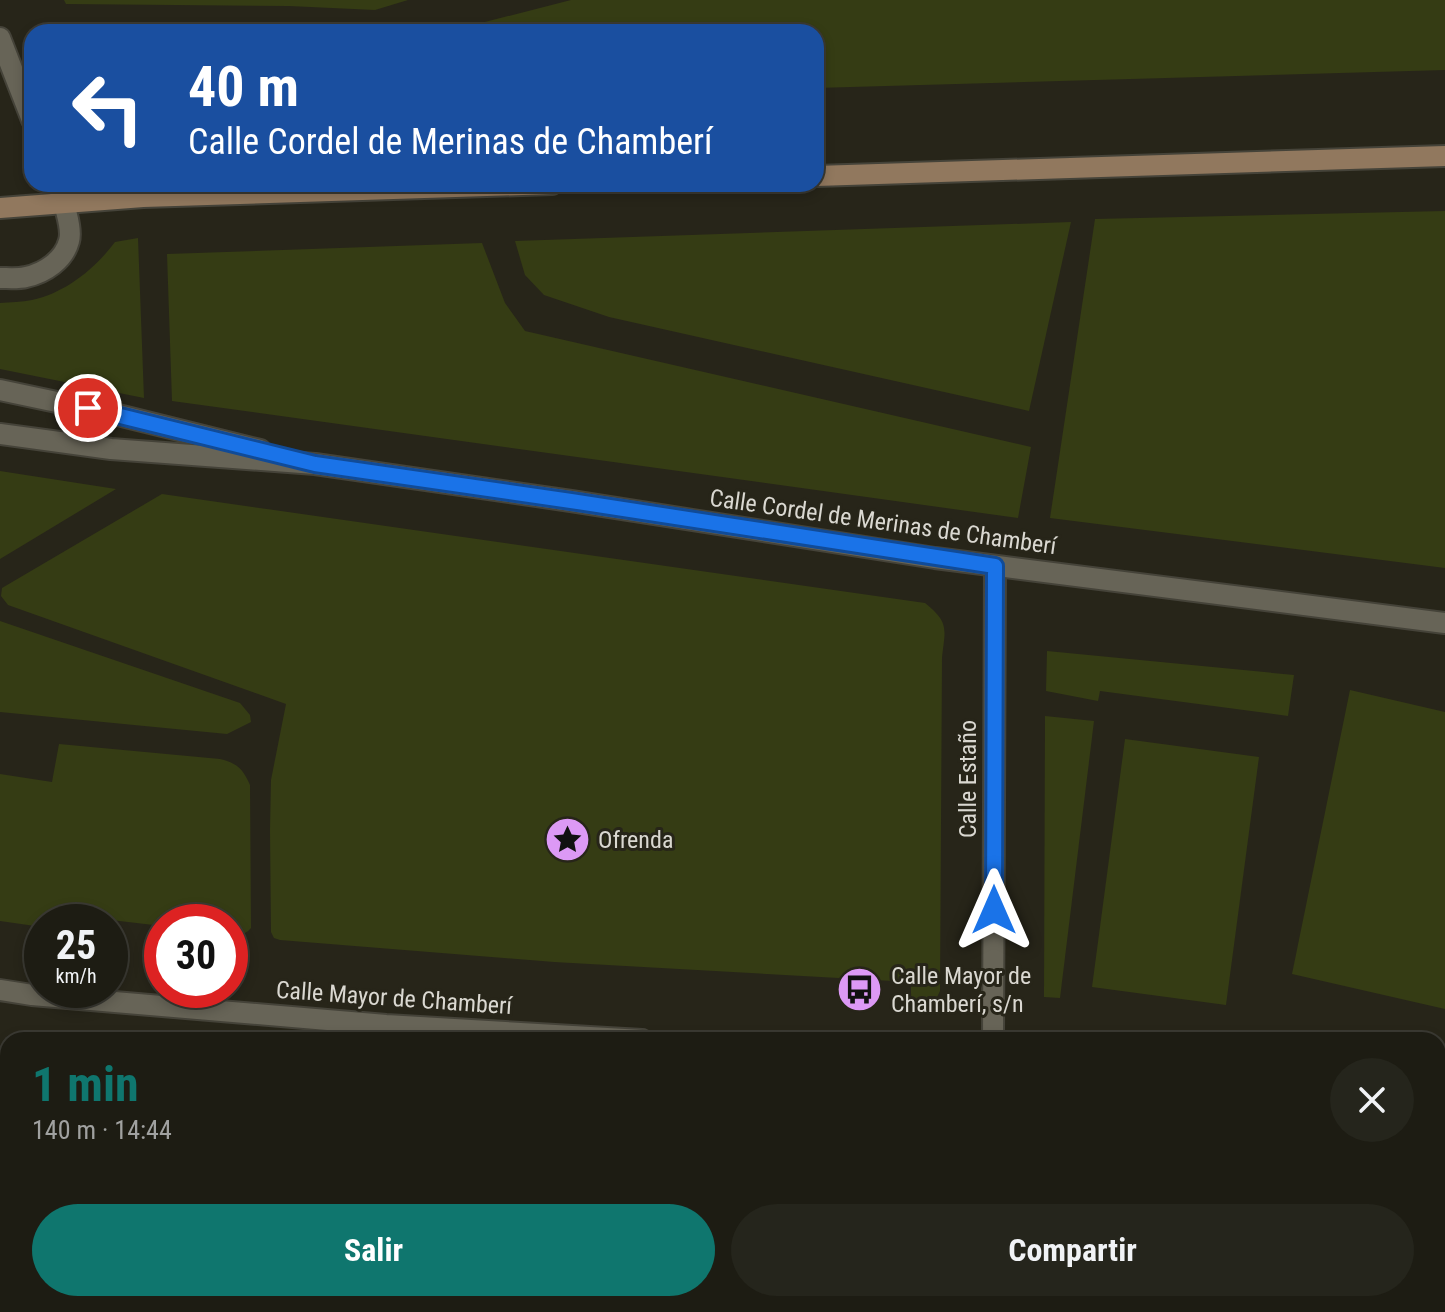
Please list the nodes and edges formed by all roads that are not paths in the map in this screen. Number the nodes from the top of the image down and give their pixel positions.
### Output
1 (0, 38) edge
2 (24, 100) edge
3 (1445, 156) edge
4 (824, 176) edge
5 (300, 192) edge
6 (61, 193) edge
7 (0, 208) edge
8 (0, 278) edge
9 (0, 390) edge
10 (0, 434) edge
11 (315, 464) junction
12 (995, 566) junction
13 (1445, 623) edge
14 (0, 990) edge
15 (386, 1025) junction
16 (378, 1032) edge
17 (505, 1032) edge
18 (993, 1032) edge

1 - 2 street
3 - 4 main road
5 - 6 main road
6 - 7 main road
6 - 8 street
9 - 11 street, Calle Cordel de Merinas de Chamberí
10 - 11 street, Calle Cordel de Merinas de Chamberí
11 - 12 street, Calle Cordel de Merinas de Chamberí
12 - 13 street, Calle Cordel de Merinas de Chamberí
12 - 18 street, Calle Estaño
14 - 15 street, Calle Mayor de Chamberí
15 - 16 street
15 - 17 street, Calle Mayor de Chamberí

